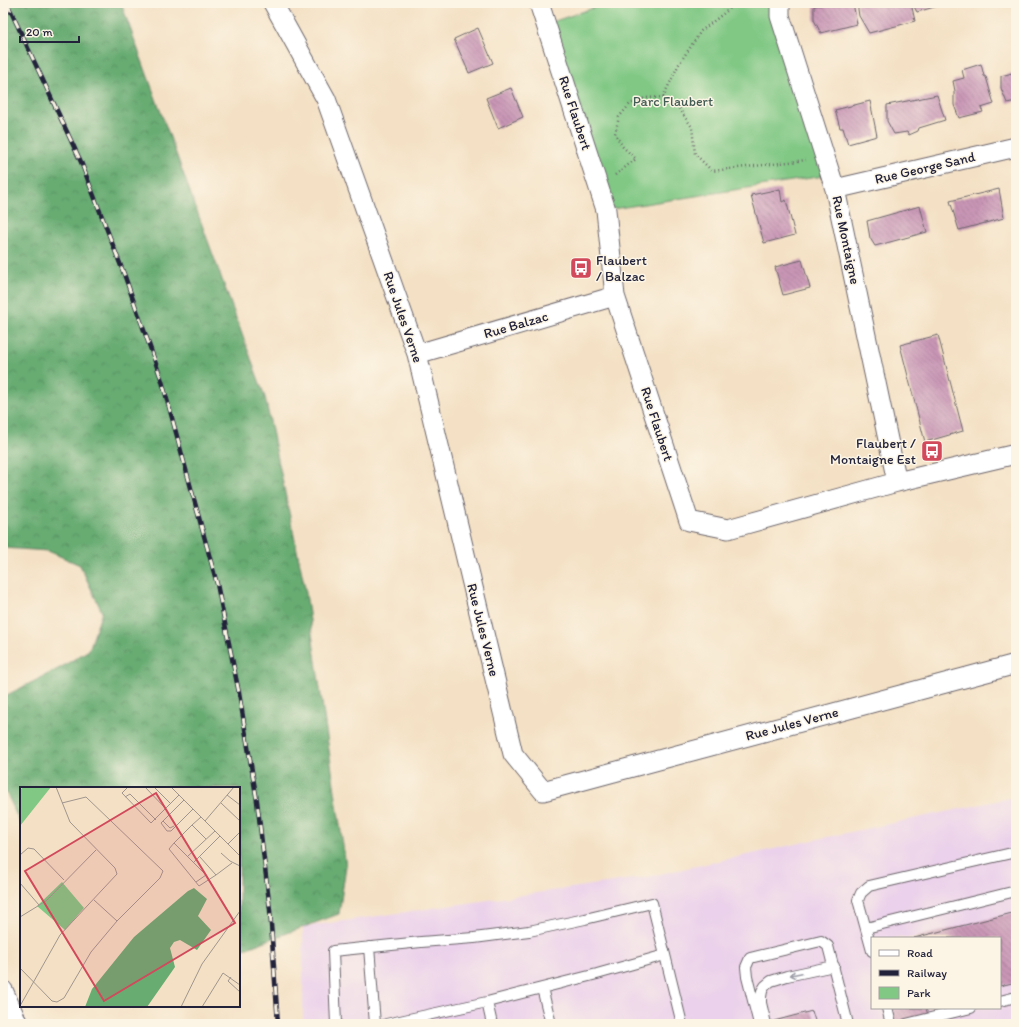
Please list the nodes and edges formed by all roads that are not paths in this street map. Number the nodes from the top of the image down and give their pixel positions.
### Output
1 (274, 3) edge
2 (539, 3) edge
3 (780, 3) edge
4 (1016, 147) edge
5 (835, 189) junction
6 (615, 296) junction
7 (417, 354) junction
8 (1016, 454) edge
9 (897, 482) junction
10 (1016, 664) edge
11 (1016, 852) edge
12 (1016, 892) edge
13 (866, 928) junction
14 (369, 947) junction
15 (871, 947) edge
16 (665, 955) junction
17 (834, 966) junction
18 (542, 988) junction
19 (3, 990) edge
20 (1016, 997) edge
21 (1001, 1001) edge
22 (487, 1002) junction
23 (887, 1009) edge
24 (967, 1009) edge
25 (18, 1024) edge
26 (336, 1024) edge
27 (375, 1024) edge
28 (386, 1024) edge
29 (492, 1024) edge
30 (551, 1024) edge
31 (682, 1024) edge
32 (758, 1024) edge
33 (766, 1024) edge
34 (848, 1024) edge
35 (891, 1024) edge
36 (906, 1024) edge

1 - 7 street, Rue Jules Verne
2 - 6 street, Rue Flaubert
3 - 5 street, Rue Montaigne
4 - 5 street, Rue George Sand
5 - 9 street, Rue Montaigne
6 - 7 street, Rue Balzac
6 - 9 street, Rue Flaubert
7 - 10 street, Rue Jules Verne
8 - 9 street, Rue Flaubert
11 - 13 lane
12 - 13 lane
13 - 15 lane
14 - 16 lane
14 - 26 lane
14 - 27 lane
16 - 18 lane
16 - 31 lane
17 - 32 lane
17 -> 33 lane
17 - 34 lane
18 - 22 lane
18 - 30 lane
19 - 25 street
20 - 21 lane
22 - 28 lane
22 - 29 lane
23 - 35 lane
24 - 36 lane

